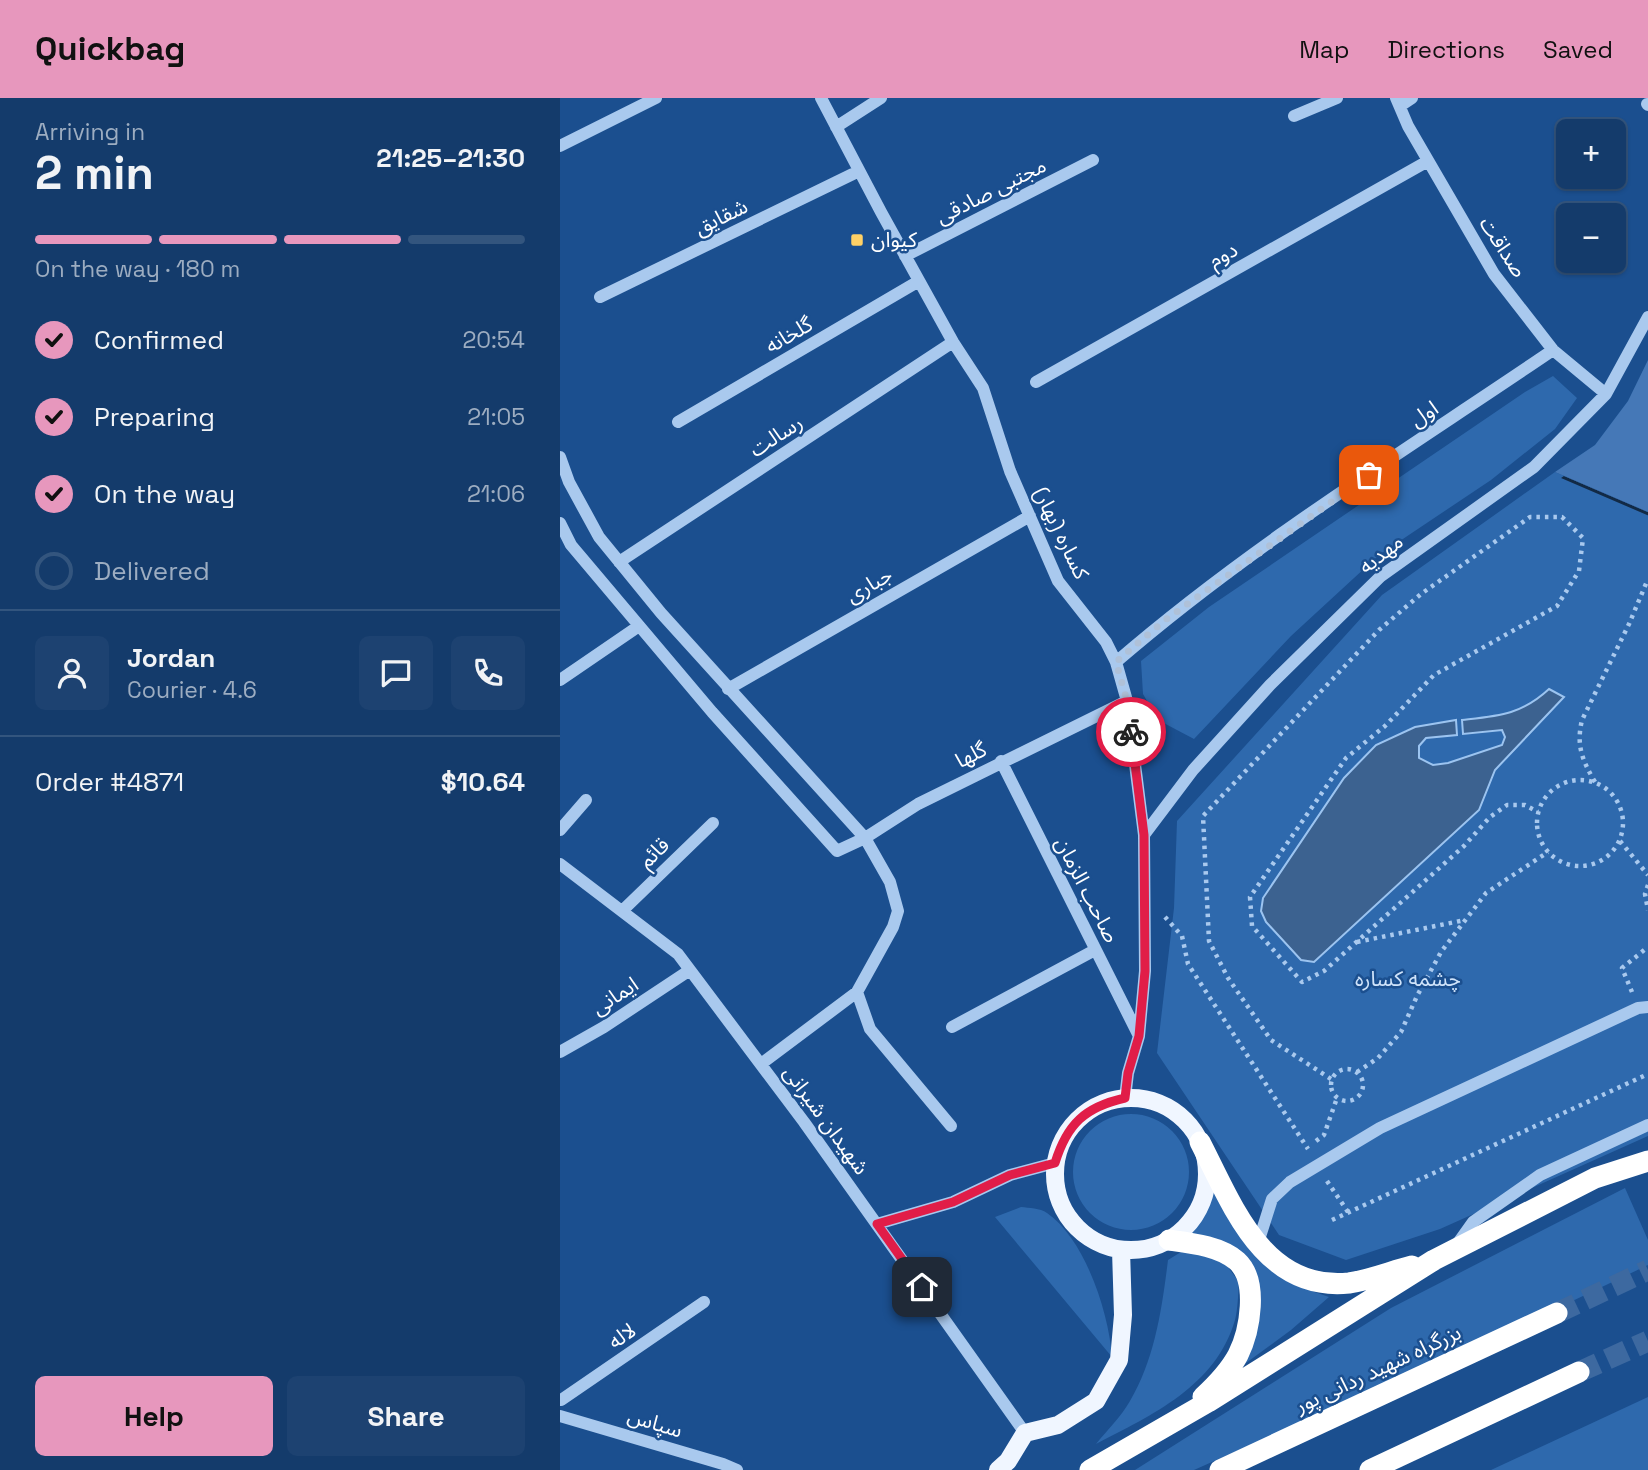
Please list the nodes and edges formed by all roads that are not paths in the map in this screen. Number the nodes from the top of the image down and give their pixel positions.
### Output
1 (656, 98) edge
2 (821, 98) edge
3 (881, 98) edge
4 (1337, 98) edge
5 (1412, 98) edge
6 (1398, 102) edge
7 (1294, 116) dead end
8 (836, 127) junction
9 (560, 146) edge
10 (1093, 160) dead end
11 (1428, 161) junction
12 (859, 171) junction
13 (905, 256) junction
14 (919, 281) junction
15 (600, 297) dead end
16 (1648, 317) edge
17 (953, 342) junction
18 (1553, 350) junction
19 (1036, 382) dead end
20 (1606, 394) junction
21 (678, 422) dead end
22 (560, 457) edge
23 (1030, 516) junction
24 (560, 523) edge
25 (619, 562) junction
26 (639, 626) junction
27 (1116, 662) junction
28 (560, 680) edge
29 (728, 689) junction
30 (1127, 701) junction
31 (1001, 761) junction
32 (586, 800) dead end
33 (713, 823) dead end
34 (560, 830) edge
35 (1144, 835) junction
36 (864, 838) junction
37 (560, 864) edge
38 (622, 911) junction
39 (1095, 950) junction
40 (690, 970) junction
41 (857, 992) junction
42 (1643, 1008) edge
43 (951, 1027) dead end
44 (1139, 1036) junction
45 (560, 1052) edge
46 (761, 1064) junction
47 (1125, 1098) junction
48 (1648, 1125) edge
49 (951, 1126) dead end
50 (1200, 1142) junction
51 (1648, 1161) edge
52 (1055, 1163) junction
53 (877, 1224) junction
54 (1169, 1240) junction
55 (1258, 1243) junction
56 (1121, 1250) junction
57 (1443, 1255) junction
58 (704, 1302) dead end
59 (1557, 1313) tunnel mouth
60 (1579, 1372) tunnel mouth
61 (561, 1400) edge
62 (560, 1416) edge
63 (1183, 1416) junction
64 (578, 1421) junction
65 (1025, 1433) junction
66 (737, 1470) edge
67 (998, 1470) edge
68 (1090, 1470) edge
69 (1220, 1470) edge
70 (1370, 1470) edge

1 - 9 street
2 - 8 street, کساره (بهار)
3 - 8 street
4 - 7 street
5 - 6 street
6 - 11 street, صداقت
8 - 12 street, کساره (بهار)
10 - 13 street, مجتبی صادقی
11 - 18 street, صداقت
11 - 19 street, دوم
12 - 13 street, کساره (بهار)
12 - 15 street, شقایق
13 - 14 street, کساره (بهار)
14 - 17 street, کساره (بهار)
14 - 21 street, گلخانه
16 - 20 street, مهدیه
17 - 23 street, کساره (بهار)
17 - 25 street, رسالت
18 - 20 street, صداقت
18 - 27 street, اول
20 - 35 street, مهدیه
22 - 25 street
23 - 27 street, کساره (بهار)
23 - 29 street, جباری
24 - 26 street
25 - 29 street
26 - 28 street
26 - 36 street, گلها
27 - 30 street, کساره (بهار)
29 - 36 street
30 - 31 street, گلها
30 - 35 street, کساره (بهار)
31 - 36 street, گلها
31 - 39 street, صاحب الزمان
32 - 34 street
33 - 38 street, قائم
35 - 44 street, کساره (بهار)
36 - 41 street
37 - 38 street, شهیدان شیرانی
38 - 40 street, شهیدان شیرانی
39 - 43 street
39 - 44 street, صاحب الزمان
40 - 45 street, ایمانی
40 - 46 street, شهیدان شیرانی
41 - 46 street
41 - 49 street
42 - 55 street
44 - 47 street, کساره (بهار)
46 - 53 street, شهیدان شیرانی
47 - 50 main road
47 - 52 main road
48 - 57 street
50 - 54 main road
50 - 55 highway
51 - 57 highway
52 - 53 street
52 - 56 main road
53 - 65 street, شهیدان شیرانی
54 - 56 main road
54 - 63 highway
55 - 57 highway
56 - 65 main road
57 - 63 highway
58 - 61 street, لاله
59 - 69 highway, بزرگراه شهید ردانی پور
60 - 70 highway
61 - 64 street
62 - 64 street, سپاس
63 - 68 highway
64 - 66 street, سپاس
65 - 67 main road

